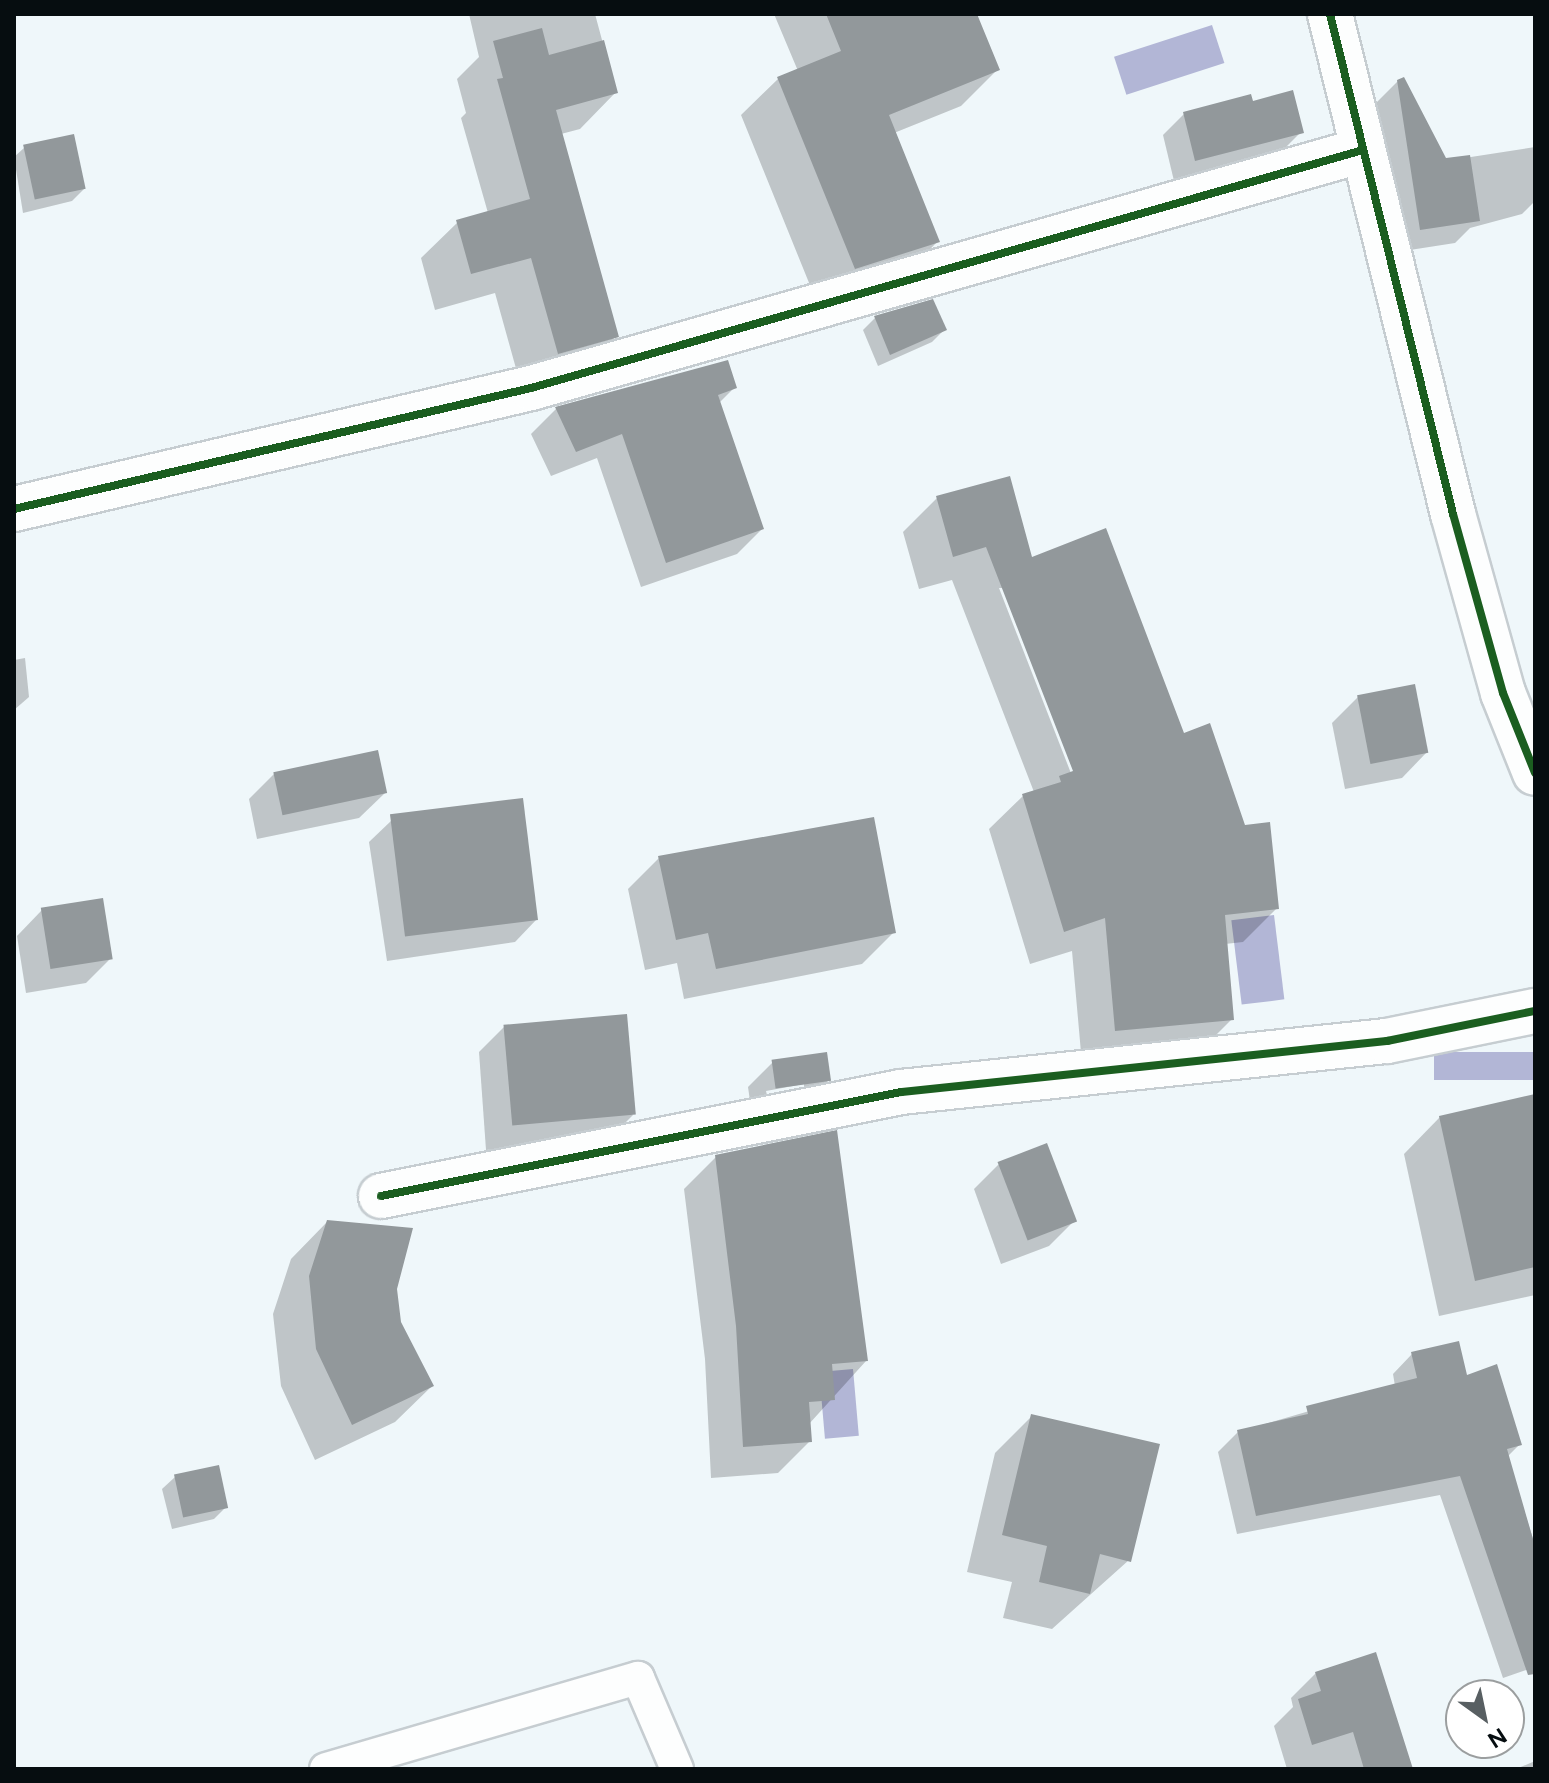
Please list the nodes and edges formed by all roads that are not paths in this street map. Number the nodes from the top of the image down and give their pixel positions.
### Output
1 (1330, 14) edge
2 (1363, 150) junction
3 (14, 509) edge
4 (1535, 773) edge
5 (1535, 1011) edge
6 (381, 1196) dead end
7 (326, 1769) edge
8 (677, 1769) edge

1 - 2 street
2 - 3 street
2 - 4 street
5 - 6 street
7 - 8 lane

